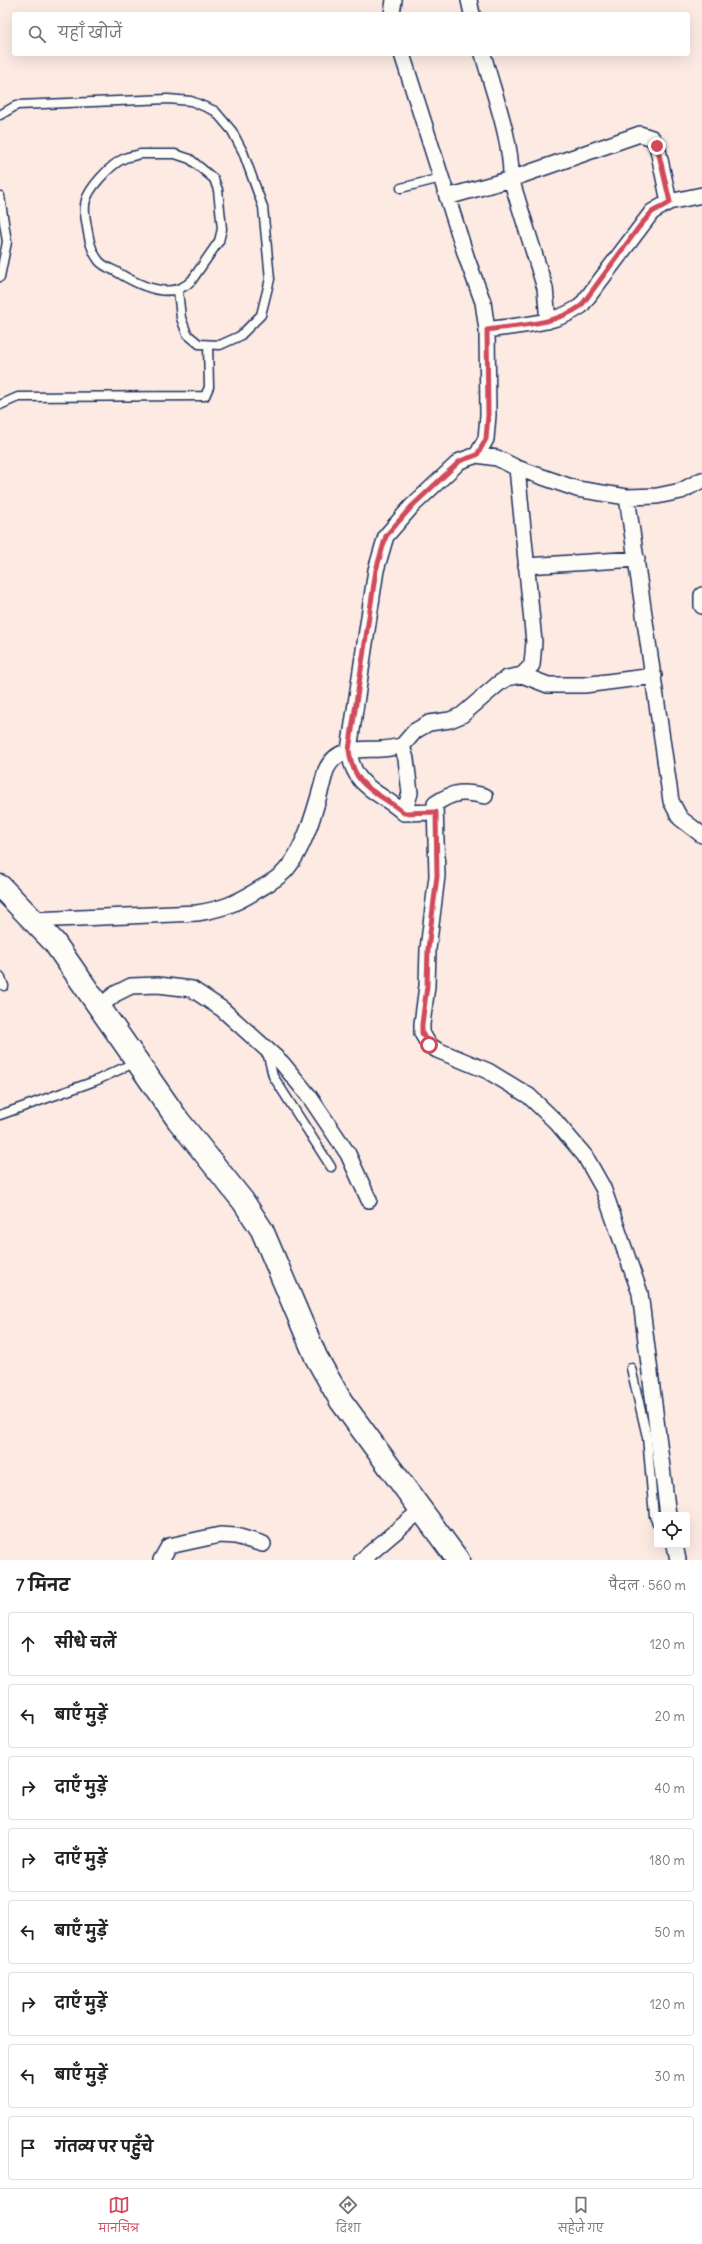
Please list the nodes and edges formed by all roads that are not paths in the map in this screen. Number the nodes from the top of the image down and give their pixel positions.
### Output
1 (394, 0) edge
2 (469, 0) edge
3 (392, 12) edge
4 (472, 12) edge
5 (403, 56) edge
6 (484, 56) edge
7 (0, 115) edge
8 (441, 178) junction
9 (511, 179) junction
10 (401, 188) dead end
11 (702, 195) edge
12 (0, 196) edge
13 (447, 197) junction
14 (670, 202) junction
15 (0, 277) edge
16 (178, 290) junction
17 (548, 321) junction
18 (487, 330) junction
19 (208, 345) junction
20 (0, 405) edge
21 (477, 455) junction
22 (517, 468) junction
23 (702, 480) edge
24 (628, 497) junction
25 (637, 559) junction
26 (526, 566) junction
27 (702, 595) edge
28 (702, 606) edge
29 (522, 675) junction
30 (654, 676) junction
31 (402, 746) junction
32 (349, 750) junction
33 (485, 796) dead end
34 (436, 812) junction
35 (404, 813) junction
36 (702, 834) edge
37 (5, 897) edge
38 (33, 920) junction
39 (0, 976) edge
40 (4, 986) dead end
41 (98, 1008) junction
42 (267, 1051) junction
43 (137, 1061) junction
44 (0, 1115) edge
45 (331, 1167) dead end
46 (369, 1200) dead end
47 (631, 1368) dead end
48 (421, 1510) junction
49 (668, 1512) edge
50 (654, 1516) edge
51 (263, 1544) dead end
52 (676, 1548) edge
53 (161, 1560) edge
54 (362, 1560) edge
55 (458, 1560) edge
56 (678, 1560) edge

1 - 3 street
2 - 4 street
5 - 8 street
6 - 9 street
7 - 19 lane
8 - 10 lane
8 - 13 street
9 - 13 street
9 - 14 street
9 - 17 street
11 - 14 street
12 - 15 lane
13 - 18 street
14 - 17 street
16 - 16 lane
16 - 19 lane
17 - 18 street
18 - 21 street
19 - 20 lane
21 - 22 street
21 - 32 street
22 - 24 street
22 - 26 street
23 - 24 street
24 - 25 street
25 - 26 street
25 - 30 street
26 - 29 street
27 - 28 street
29 - 30 street
29 - 31 street
30 - 36 street
31 - 32 street
31 - 35 street
32 - 35 street
32 - 38 street
33 - 34 street
34 - 35 street
34 - 49 street
37 - 38 street
38 - 41 street
39 - 40 lane
41 - 42 street
41 - 43 street
42 - 45 lane
42 - 46 street
43 - 44 lane
43 - 48 street
47 - 50 lane
48 - 54 street
48 - 55 street
51 - 53 street
52 - 56 street

